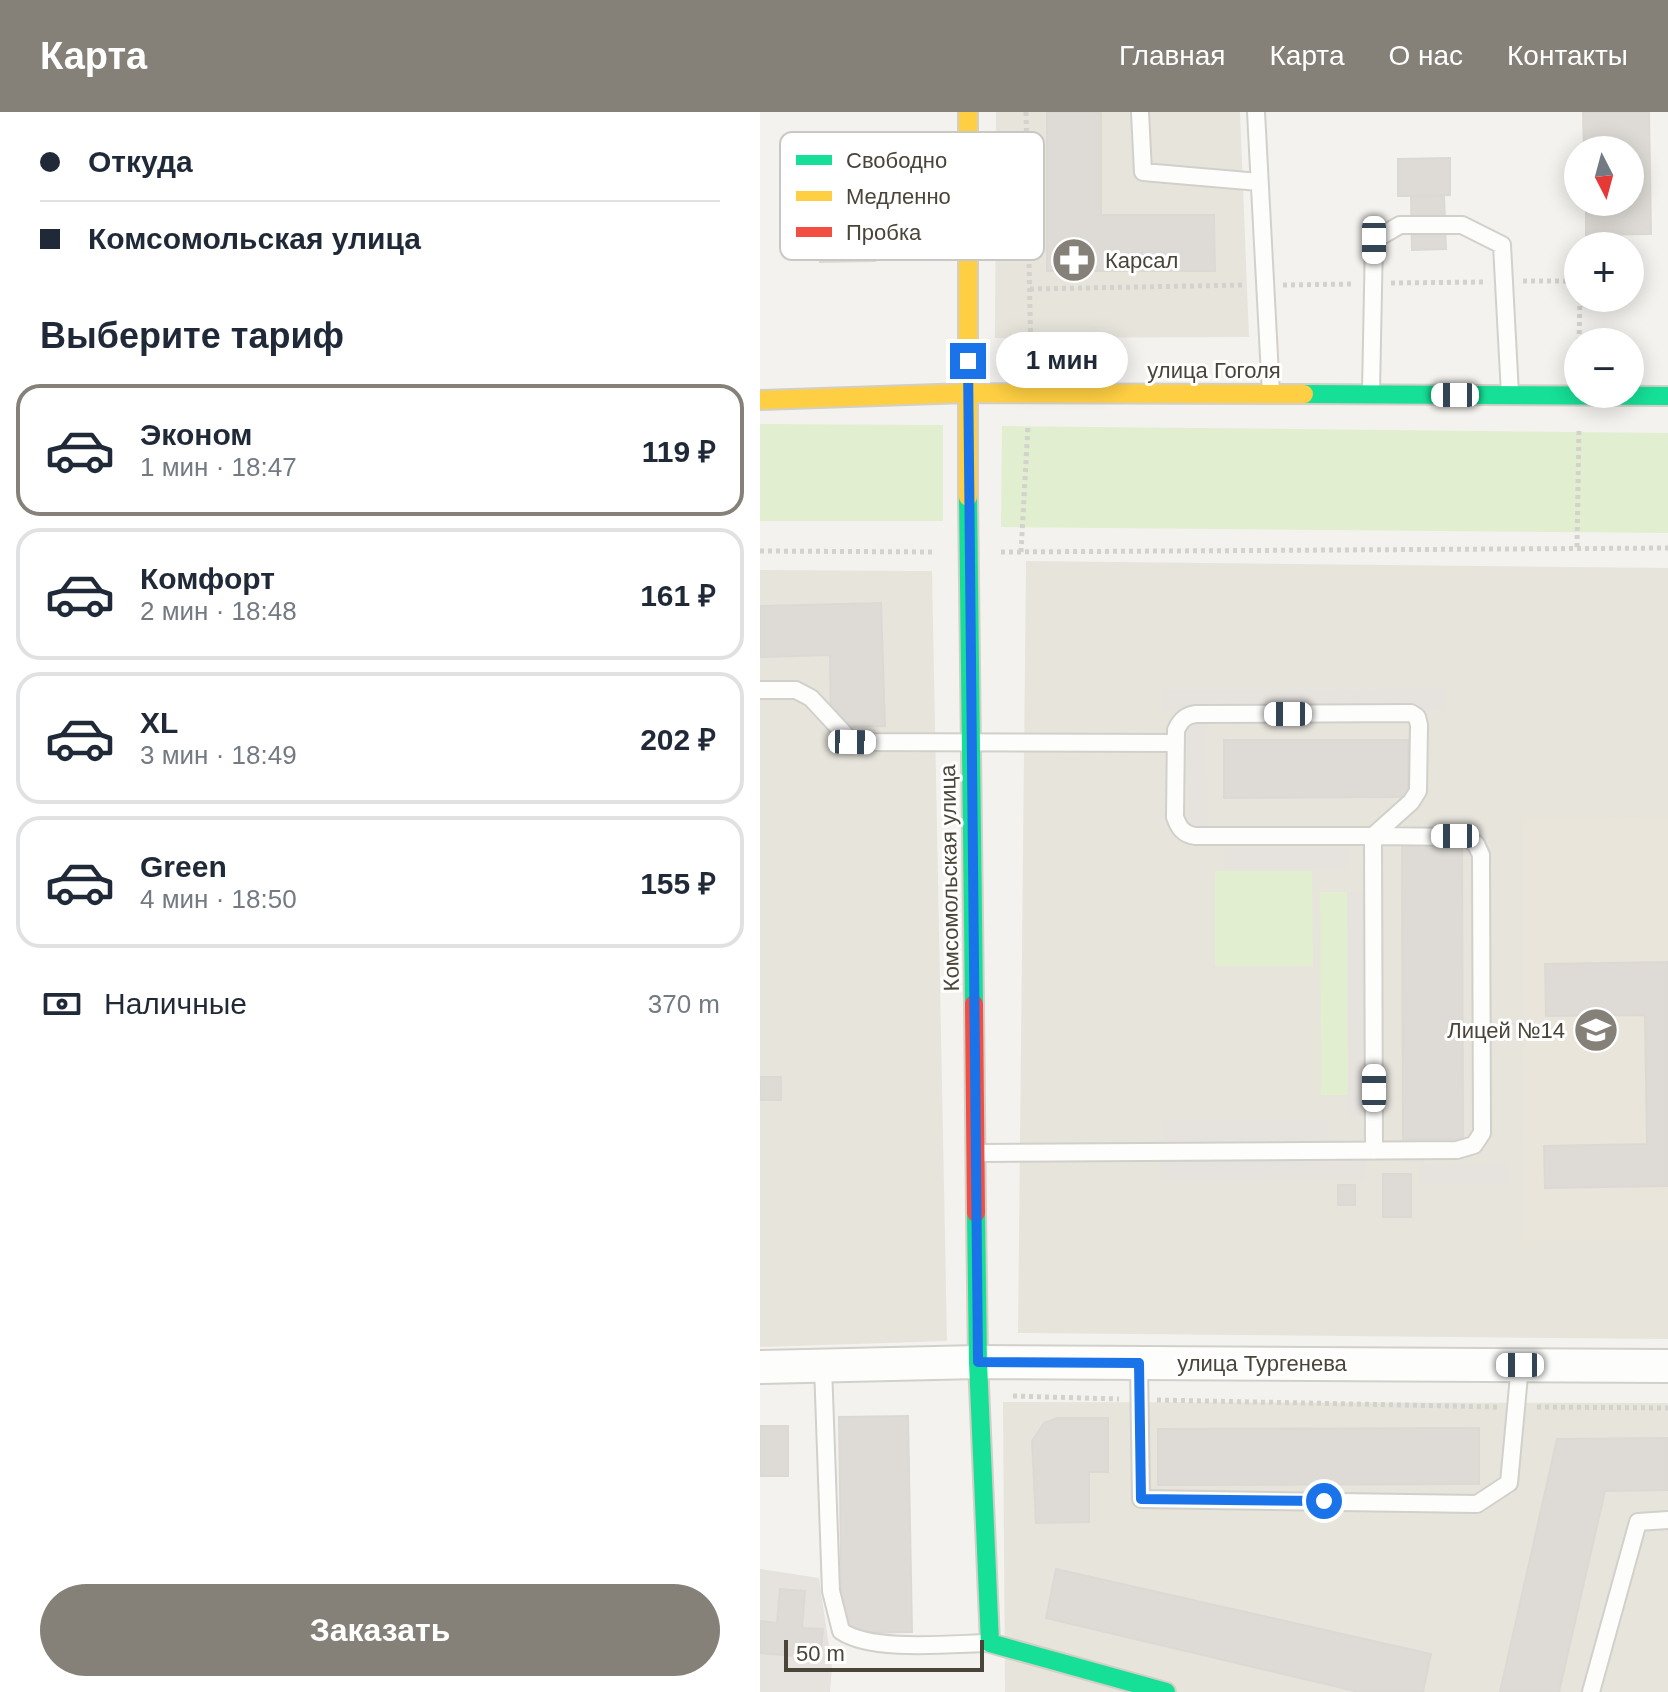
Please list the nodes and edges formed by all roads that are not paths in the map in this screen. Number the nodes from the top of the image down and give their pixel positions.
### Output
1 (968, 112) edge
2 (1140, 112) edge
3 (1256, 112) edge
4 (968, 132) edge
5 (1259, 182) junction
6 (967, 260) edge
7 (967, 393) junction
8 (1271, 394) junction
9 (1371, 394) junction
10 (1511, 395) junction
11 (1564, 396) edge
12 (1644, 396) edge
13 (1668, 396) edge
14 (760, 400) edge
15 (760, 690) edge
16 (1176, 743) junction
17 (972, 744) junction
18 (1373, 836) junction
19 (1374, 1151) junction
20 (976, 1153) junction
21 (978, 1362) junction
22 (1139, 1363) junction
23 (1520, 1365) junction
24 (823, 1366) junction
25 (1668, 1366) edge
26 (760, 1367) edge
27 (1668, 1520) edge
28 (990, 1643) junction
29 (1166, 1692) edge
30 (1591, 1692) edge

1 - 4 street, Комсомольская улица
2 - 5 lane
3 - 5 lane
5 - 8 lane
6 - 7 street, Комсомольская улица
7 - 8 street, улица Гоголя
7 - 14 street, улица Гоголя
7 - 17 street, Комсомольская улица
8 - 9 street, улица Гоголя
9 - 10 street, улица Гоголя
9 - 10 lane
10 - 11 street, улица Гоголя
12 - 13 street, улица Гоголя
15 - 17 lane
16 - 17 lane
16 - 18 lane
16 - 18 lane
17 - 20 street, Комсомольская улица
18 - 19 lane
18 - 19 lane
19 - 20 lane
20 - 21 street, Комсомольская улица
21 - 22 street, улица Тургенева
21 - 24 street, улица Тургенева
21 - 28 street, Комсомольская улица
22 - 23 street, улица Тургенева
22 - 23 lane
23 - 25 street, улица Тургенева
24 - 26 street, улица Тургенева
24 - 28 lane
27 - 30 lane
28 - 29 street

